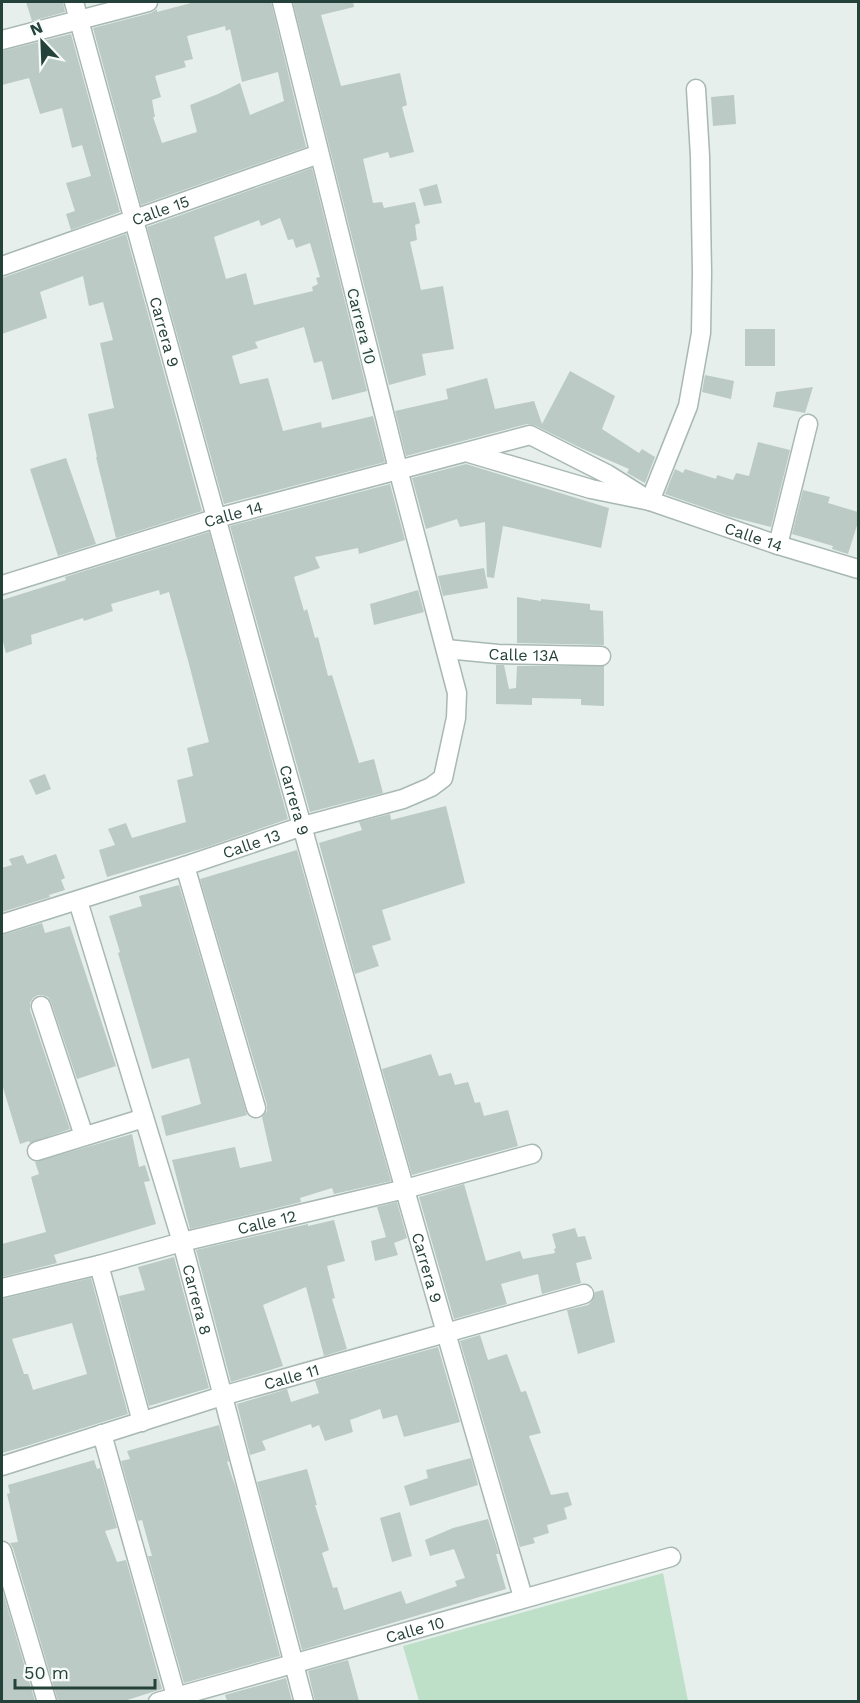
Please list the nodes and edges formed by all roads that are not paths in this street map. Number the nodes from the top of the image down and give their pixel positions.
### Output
1 (74, 2) edge
2 (148, 2) edge
3 (282, 2) edge
4 (79, 19) junction
5 (2, 40) edge
6 (696, 89) dead end
7 (319, 154) junction
8 (134, 220) junction
9 (2, 266) edge
10 (808, 424) dead end
11 (467, 453) junction
12 (398, 470) junction
13 (650, 501) junction
14 (217, 518) junction
15 (778, 545) junction
16 (858, 569) edge
17 (2, 585) edge
18 (446, 649) junction
19 (602, 656) dead end
20 (303, 826) junction
21 (185, 866) junction
22 (78, 901) junction
23 (2, 924) edge
24 (41, 1006) dead end
25 (256, 1108) dead end
26 (144, 1118) junction
27 (84, 1136) junction
28 (37, 1150) dead end
29 (532, 1154) dead end
30 (405, 1189) junction
31 (182, 1242) junction
32 (99, 1265) junction
33 (2, 1288) edge
34 (584, 1294) dead end
35 (445, 1332) junction
36 (222, 1396) junction
37 (142, 1422) junction
38 (102, 1434) junction
39 (2, 1466) edge
40 (2, 1551) edge
41 (671, 1557) dead end
42 (523, 1597) junction
43 (294, 1662) junction
44 (176, 1696) junction
45 (47, 1701) edge
46 (158, 1701) edge
47 (304, 1701) edge

1 - 4 street, Carrera 9
2 - 4 street
3 - 7 street, Carrera 10
4 - 5 street
4 - 8 street, Carrera 9
6 - 13 street
7 - 8 street, Calle 15
7 - 12 street, Carrera 10
8 - 9 street, Calle 15
8 - 14 street, Carrera 9
10 - 15 street
11 - 12 street, Calle 14
11 - 13 street, Calle 14
11 - 13 street, Calle 14
12 - 14 street, Calle 14
12 - 18 street, Carrera 10
13 - 15 street, Calle 14
14 - 17 street, Calle 14
14 - 20 street, Carrera 9
15 - 16 street, Calle 14
18 - 19 street, Calle 13A
18 - 20 street, Calle 13
20 - 21 street, Calle 13
20 - 30 street, Carrera 9
21 - 22 street, Calle 13
21 - 25 street
22 - 23 street, Calle 13
22 - 26 street, Carrera 8
24 - 27 street
26 - 27 street
26 - 31 street, Carrera 8
27 - 28 street
29 - 30 street, Calle 12
30 - 31 street, Calle 12
30 - 35 street, Carrera 9
31 - 32 street, Calle 12
31 - 36 street, Carrera 8
32 - 33 street, Calle 12
32 - 37 street
34 - 35 street, Calle 11
35 - 36 street, Calle 11
35 - 42 street, Carrera 9
36 - 37 street, Calle 11
36 - 43 street, Carrera 8
37 - 38 street, Calle 11
38 - 39 street, Calle 11
38 - 44 street
40 - 45 street
41 - 42 street, Calle 10
42 - 43 street, Calle 10
43 - 44 street, Calle 10
43 - 47 street, Carrera 8
44 - 46 street, Calle 10

